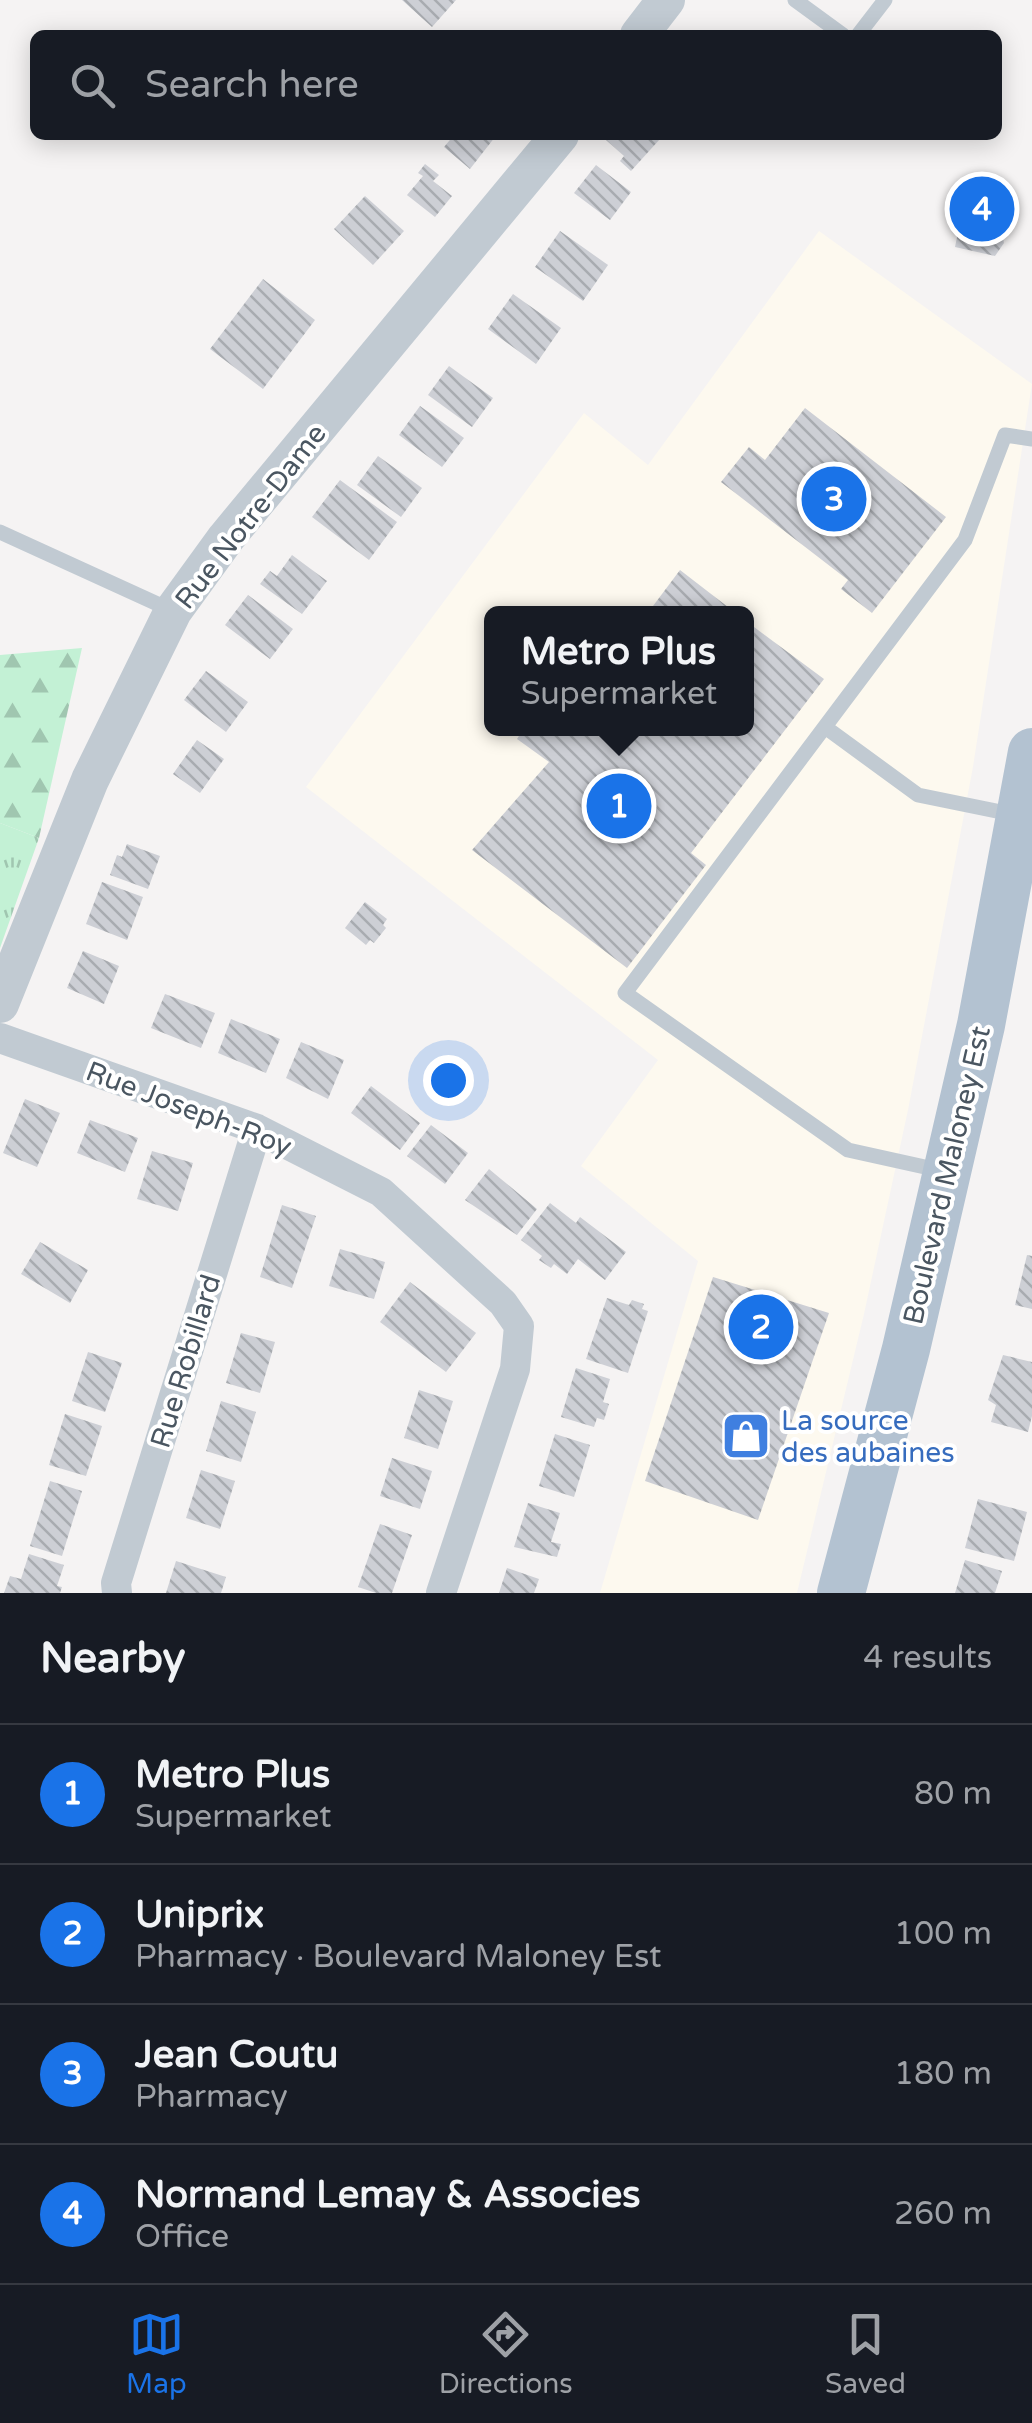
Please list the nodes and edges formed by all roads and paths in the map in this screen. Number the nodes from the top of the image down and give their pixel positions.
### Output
1 (666, 0) edge
2 (795, 0) edge
3 (886, 0) edge
4 (644, 30) edge
5 (836, 30) edge
6 (862, 30) edge
7 (556, 140) edge
8 (1032, 439) edge
9 (0, 532) edge
10 (173, 611) junction
11 (824, 727) junction
12 (1032, 752) edge
13 (1020, 816) junction
14 (0, 1004) edge
15 (0, 1038) edge
16 (257, 1129) junction
17 (947, 1172) junction
18 (117, 1593) edge
19 (441, 1593) edge
20 (841, 1593) edge

1 - 4 street
2 - 5 lane
3 - 6 lane
7 - 10 street, Rue Notre-Dame
8 - 11 lane
9 - 10 lane
10 - 14 street, Rue Notre-Dame
11 - 13 lane
11 - 17 lane
12 - 13 main road, Boulevard Maloney Est
13 - 17 main road, Boulevard Maloney Est
15 - 16 street, Rue Joseph-Roy
16 - 18 street, Rue Robillard
16 - 19 street, Rue Joseph-Roy
17 - 20 main road, Boulevard Maloney Est

